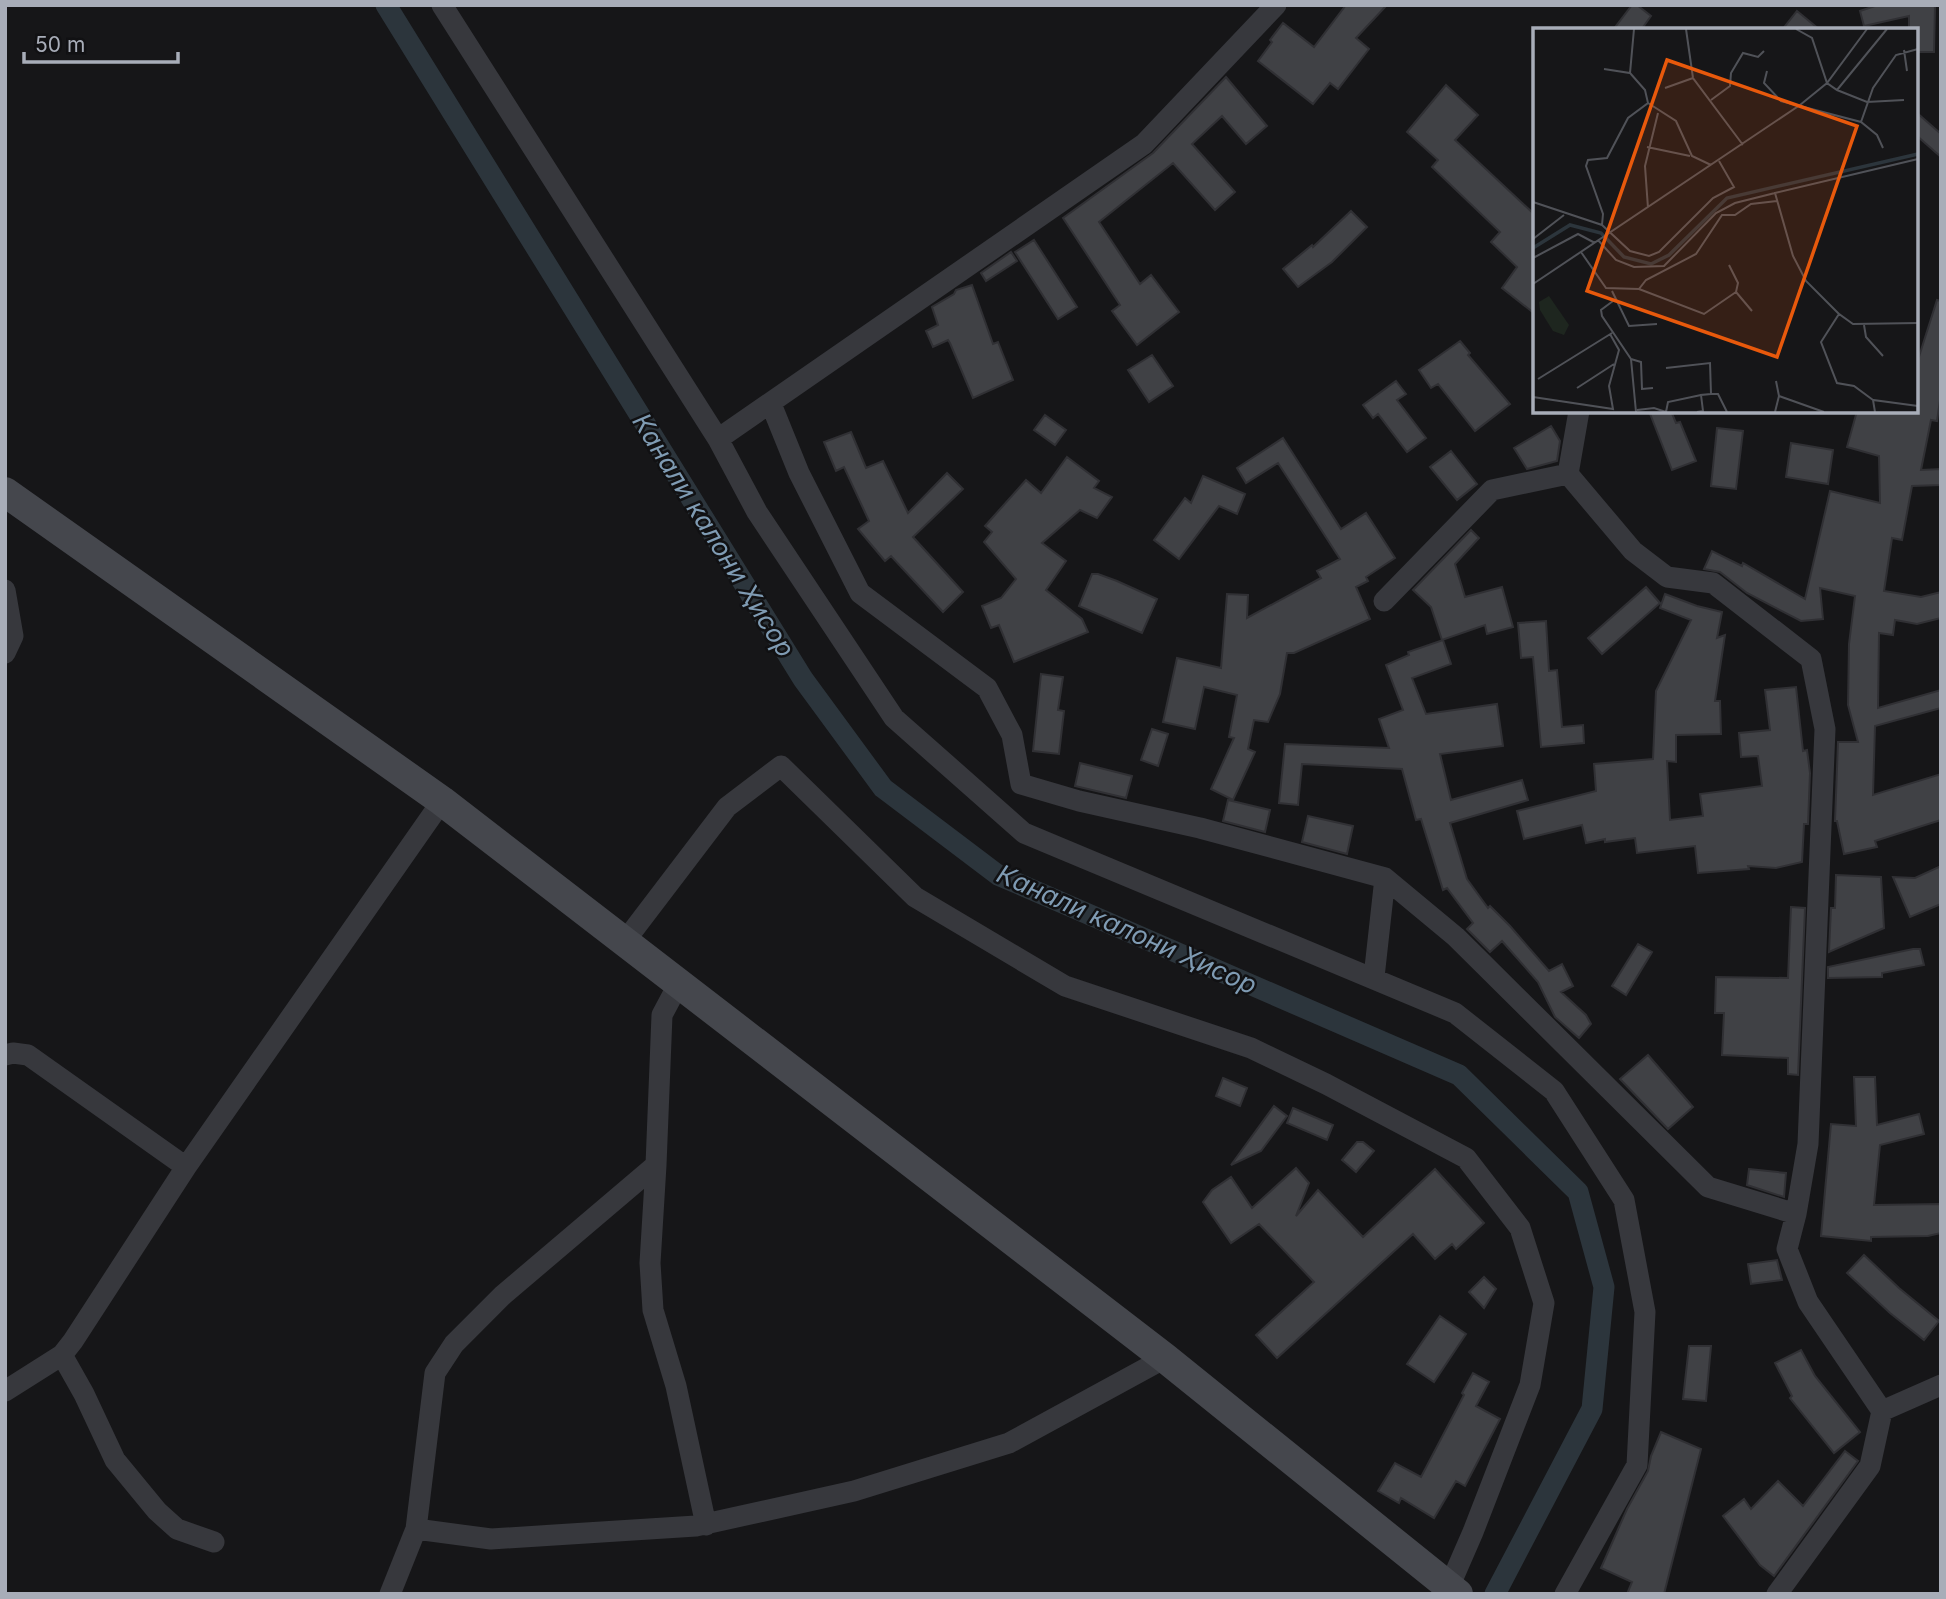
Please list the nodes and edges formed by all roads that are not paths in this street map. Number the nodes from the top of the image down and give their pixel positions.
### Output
1 (442, 5) edge
2 (1276, 5) edge
3 (771, 404) junction
4 (1579, 413) edge
5 (718, 439) junction
6 (1568, 474) junction
7 (5, 492) edge
8 (5, 590) edge
9 (1384, 601) dead end
10 (5, 653) edge
11 (442, 800) junction
12 (1385, 878) junction
13 (625, 941) junction
14 (1374, 977) junction
15 (679, 984) junction
16 (5, 1055) edge
17 (656, 1165) junction
18 (186, 1167) junction
19 (1796, 1214) junction
20 (62, 1355) junction
21 (1165, 1358) junction
22 (1941, 1385) edge
23 (5, 1391) edge
24 (1882, 1411) junction
25 (706, 1525) junction
26 (416, 1529) junction
27 (214, 1542) dead end
28 (1451, 1592) edge
29 (390, 1594) edge
30 (1565, 1594) edge
31 (1777, 1594) edge

1 - 5 street
2 - 3 street
3 - 5 street
3 - 12 street
4 - 6 street
5 - 14 street
6 - 9 street
6 - 19 street
7 - 11 main road
8 - 10 street
11 - 13 main road
11 - 18 street
12 - 14 street
12 - 19 street
13 - 15 main road
13 - 28 street
14 - 30 street
15 - 17 street
15 - 21 main road
16 - 18 street
17 - 25 street
17 - 26 street
18 - 20 street
19 - 24 street
20 - 23 street
20 - 27 street
21 - 25 street
21 - 28 main road
22 - 24 street
24 - 31 street
25 - 26 street
26 - 29 street

